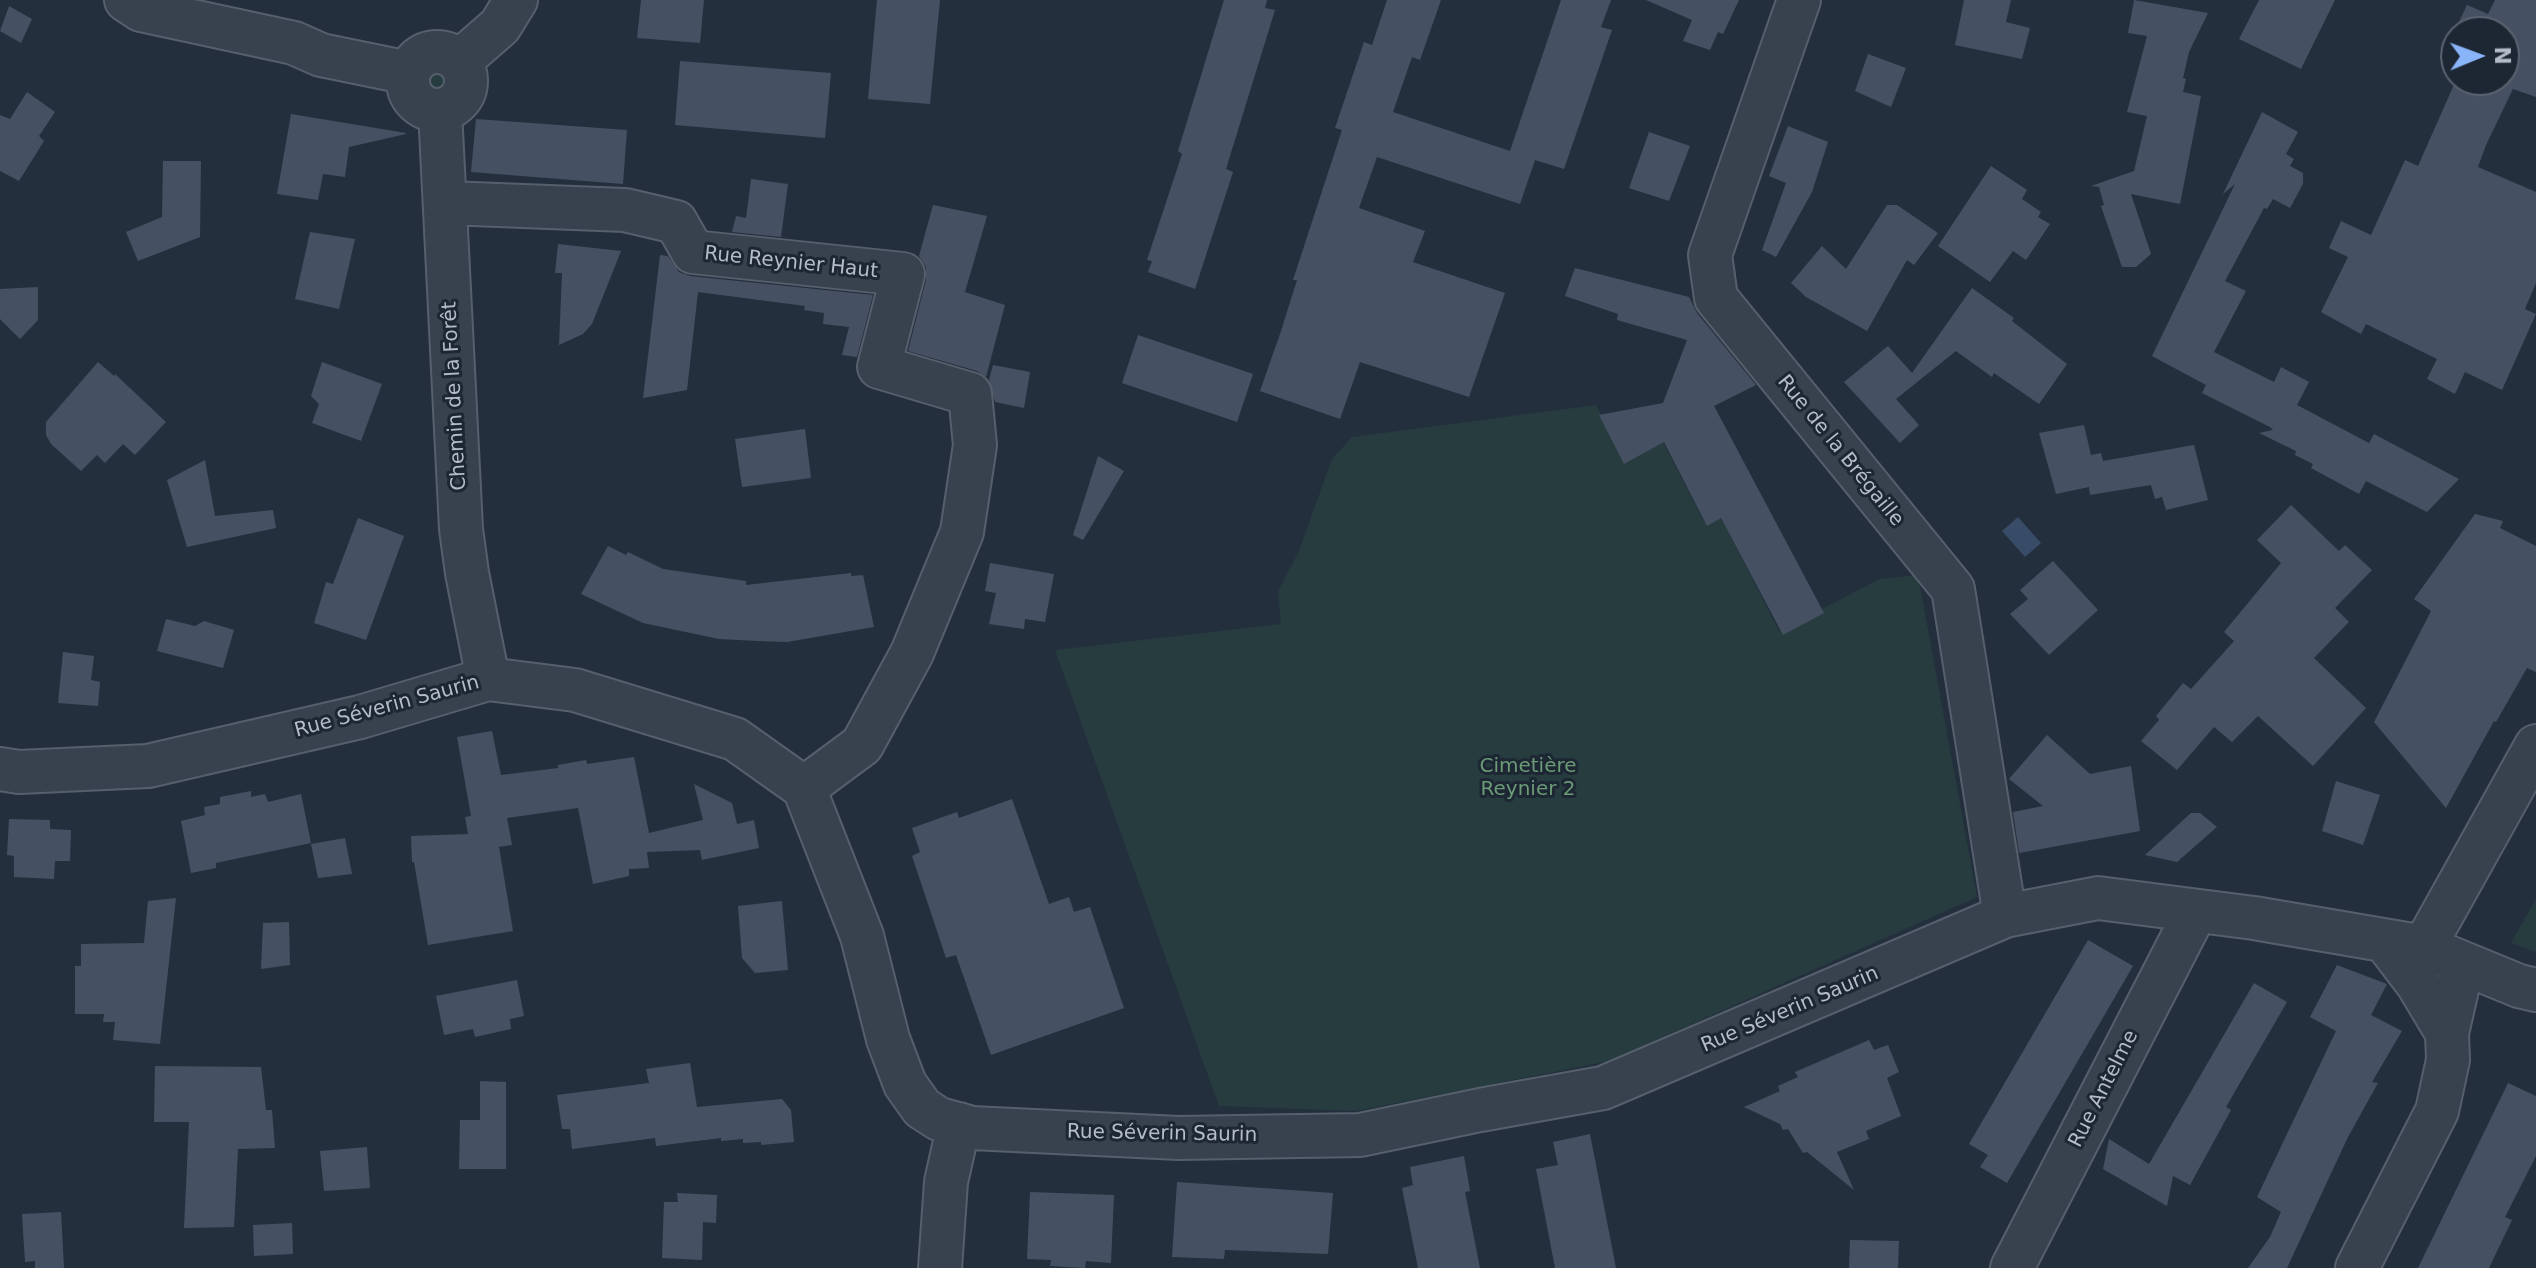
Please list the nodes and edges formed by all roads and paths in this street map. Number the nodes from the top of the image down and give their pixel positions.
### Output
1 (126, 0) edge
2 (516, 0) edge
3 (1799, 0) edge
4 (460, 61) junction
5 (409, 73) junction
6 (440, 110) junction
7 (447, 203) junction
8 (488, 679) junction
9 (2536, 746) edge
10 (0, 769) edge
11 (804, 788) junction
12 (2196, 911) junction
13 (2005, 916) junction
14 (2404, 944) junction
15 (2463, 963) junction
16 (2536, 990) edge
17 (2447, 1033) junction
18 (959, 1124) junction
19 (940, 1268) edge
20 (2012, 1268) edge
21 (2357, 1268) edge

1 - 5 street
2 - 4 street
3 - 13 street, Rue de la Brégaille
4 - 5 street
4 - 6 street
5 - 6 street
6 - 7 street, Chemin de la Forêt
7 - 8 street, Chemin de la Forêt
7 - 11 street, Rue Reynier Haut
8 - 10 street, Rue Séverin Saurin
8 - 11 street, Rue Séverin Saurin
9 - 14 street
11 - 18 street, Rue Séverin Saurin
12 - 13 street, Rue Séverin Saurin
12 - 14 street, Rue Séverin Saurin
12 - 20 street, Rue Antelme
13 - 18 street, Rue Séverin Saurin
14 - 15 street, Rue Séverin Saurin
14 - 17 street
15 - 16 street, Rue Séverin Saurin
15 - 17 street
17 - 21 street
18 - 19 street

